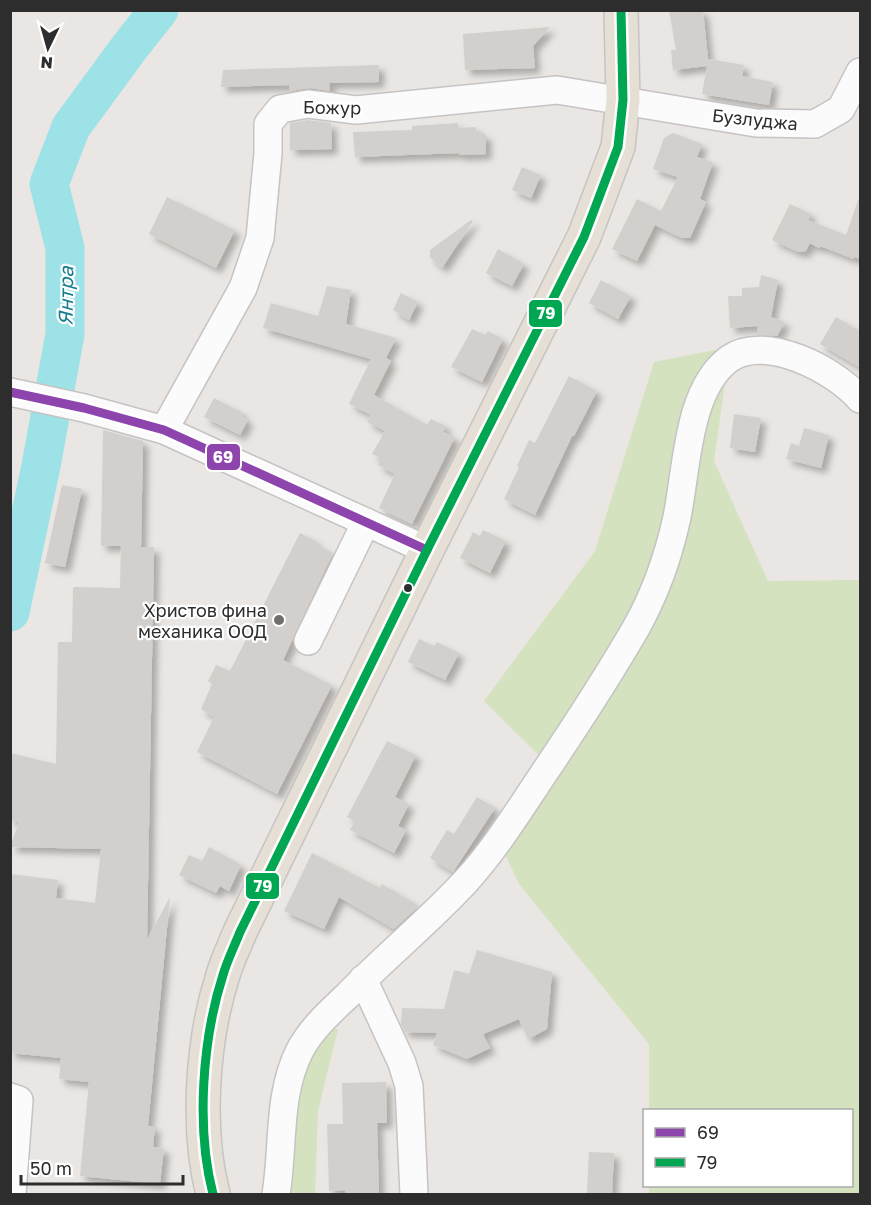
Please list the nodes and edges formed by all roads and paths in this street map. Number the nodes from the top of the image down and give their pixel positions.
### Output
1 (621, 10) edge
2 (861, 72) edge
3 (623, 100) junction
4 (15, 393) edge
5 (861, 399) edge
6 (164, 430) junction
7 (366, 522) junction
8 (427, 550) junction
9 (308, 641) dead end
10 (363, 979) junction
11 (10, 1097) edge
12 (12, 1194) edge
13 (213, 1194) edge
14 (276, 1194) edge
15 (414, 1194) edge

1 - 3 main road
2 - 3 street, Бузлуджа
3 - 6 street, Божур
3 - 8 main road
4 - 6 street
5 - 10 street
6 - 7 street
7 - 8 street
7 - 9 street
8 - 13 main road
10 - 14 street
10 - 15 street
11 - 12 street

